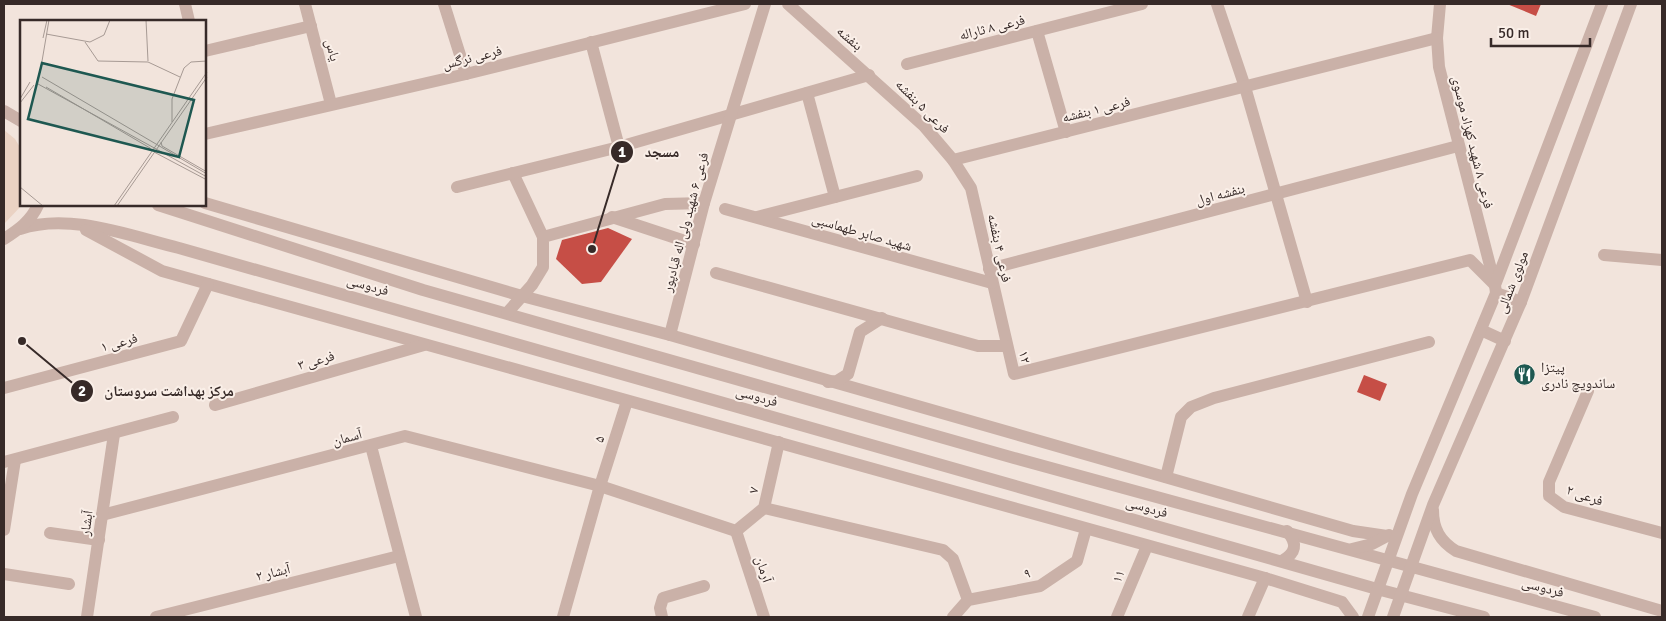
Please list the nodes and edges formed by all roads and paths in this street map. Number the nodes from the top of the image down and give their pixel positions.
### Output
1 (184, 4) edge
2 (305, 4) edge
3 (444, 4) edge
4 (745, 4) edge
5 (765, 4) edge
6 (788, 4) edge
7 (1142, 4) edge
8 (1217, 4) edge
9 (1440, 4) edge
10 (1602, 4) edge
11 (1631, 4) edge
12 (189, 20) edge
13 (311, 26) junction
14 (1037, 31) junction
15 (1437, 38) junction
16 (591, 42) junction
17 (206, 51) edge
18 (907, 64) dead end
19 (466, 74) junction
20 (869, 75) junction
21 (1245, 87) junction
22 (807, 93) junction
23 (331, 104) junction
24 (5, 109) edge
25 (729, 116) junction
26 (20, 120) edge
27 (1066, 132) junction
28 (206, 134) edge
29 (1458, 146) junction
30 (619, 147) junction
31 (954, 160) junction
32 (513, 173) junction
33 (917, 176) dead end
34 (457, 187) dead end
35 (1277, 194) junction
36 (835, 197) junction
37 (206, 203) edge
38 (704, 203) junction
39 (38, 206) edge
40 (161, 206) edge
41 (725, 210) dead end
42 (612, 217) junction
43 (755, 217) junction
44 (70, 222) junction
45 (20, 229) junction
46 (543, 237) junction
47 (4, 239) edge
48 (694, 244) junction
49 (1604, 255) dead end
50 (1662, 260) edge
51 (990, 269) junction
52 (716, 273) dead end
53 (992, 283) junction
54 (208, 284) junction
55 (1496, 289) junction
56 (522, 296) junction
57 (1307, 302) junction
58 (1520, 302) junction
59 (507, 313) junction
60 (882, 318) junction
61 (1481, 330) junction
62 (670, 335) junction
63 (1505, 341) junction
64 (1429, 342) dead end
65 (425, 344) junction
66 (1007, 346) junction
67 (739, 356) junction
68 (731, 377) junction
69 (828, 382) junction
70 (4, 388) edge
71 (1588, 392) dead end
72 (627, 401) junction
73 (215, 405) dead end
74 (172, 417) dead end
75 (114, 434) junction
76 (779, 442) junction
77 (371, 446) junction
78 (9, 461) edge
79 (1166, 477) junction
80 (600, 486) junction
81 (1433, 505) junction
82 (764, 508) junction
83 (102, 515) junction
84 (1403, 521) junction
85 (1086, 529) junction
86 (4, 530) edge
87 (736, 530) junction
88 (1287, 531) junction
89 (50, 533) dead end
90 (1662, 534) edge
91 (1387, 536) junction
92 (99, 540) junction
93 (1147, 546) junction
94 (1349, 549) junction
95 (398, 556) junction
96 (1387, 560) junction
97 (1282, 562) junction
98 (1410, 566) junction
99 (4, 574) edge
100 (1265, 578) junction
101 (69, 584) dead end
102 (704, 586) dead end
103 (1377, 589) junction
104 (1400, 594) junction
105 (968, 600) junction
106 (1662, 611) edge
107 (187, 614) edge
108 (87, 617) edge
109 (156, 617) edge
110 (416, 617) edge
111 (563, 617) edge
112 (662, 617) edge
113 (764, 617) edge
114 (953, 617) edge
115 (1117, 617) edge
116 (1248, 617) edge
117 (1353, 617) edge
118 (1368, 617) edge
119 (1393, 617) edge
120 (1484, 617) edge
121 (1595, 617) edge

1 - 12 street
2 - 13 street, یاس
3 - 19 street
4 - 16 street, فرعی نرگس
5 - 25 street, فرعی ۶ شهید ولی اله قبادپور
6 - 20 street, بنفشه
7 - 14 street, فرعی ۸ ثاراله
8 - 21 street
9 - 15 street, فرعی ۸ شهید کهزاد موسوی
10 - 55 street, مولوی شمالی
11 - 58 street, مولوی شمالی
13 - 17 street
13 - 23 street, یاس
14 - 18 street, فرعی ۸ ثاراله
14 - 27 street
15 - 21 street, فرعی ۱ بنفشه
15 - 29 street, فرعی ۸ شهید کهزاد موسوی
16 - 19 street, فرعی نرگس
16 - 30 street
19 - 23 street, فرعی نرگس
20 - 22 street
20 - 31 street, فرعی ۵ بنفشه
21 - 27 street, فرعی ۱ بنفشه
21 - 35 street
22 - 25 street
22 - 36 street
23 - 28 street, فرعی نرگس
24 - 26 street
25 - 30 street
25 - 38 street, فرعی ۶ شهید ولی اله قبادپور
27 - 31 street, فرعی ۱ بنفشه
29 - 35 street, بنفشه اول
29 - 55 street, فرعی ۸ شهید کهزاد موسوی
30 - 32 street
31 - 51 street, فرعی ۴ بنفشه
32 - 34 street
32 - 46 street
33 - 36 street
35 - 51 street, بنفشه اول
35 - 57 street
36 - 43 street
37 - 56 street
38 - 42 street
38 - 48 street, فرعی ۶ شهید ولی اله قبادپور
39 - 45 street
40 - 59 street, فردوسی
41 - 43 street, شهید صابر طهماسبی
42 - 46 street
42 - 48 street
43 - 53 street, شهید صابر طهماسبی
44 - 45 street, فردوسی
44 - 54 street
44 - 97 street, فردوسی
45 - 47 street
46 - 56 street
48 - 62 street, فرعی ۶ شهید ولی اله قبادپور
49 - 50 street
51 - 53 street, فرعی ۴ بنفشه
52 - 60 street
53 - 66 street, فرعی ۴ بنفشه
54 - 65 street
54 - 70 street, فرعی ۱
55 - 57 street
55 - 58 street
55 - 61 street, مولوی شمالی
56 - 59 street
56 - 62 street
57 - 66 street, ۱۲
58 - 63 street, مولوی شمالی
59 - 68 street, فردوسی
60 - 66 street
60 - 69 street
61 - 63 street
61 - 84 street, مولوی شمالی
62 - 67 street
63 - 81 street, مولوی شمالی
64 - 79 street
65 - 72 street
65 - 73 street, فرعی ۳
67 - 68 street
67 - 69 street
68 - 88 street, فردوسی
69 - 79 street
71 - 90 street, فرعی ۲
72 - 76 street
72 - 80 street, ۵
74 - 75 street
75 - 78 street
75 - 83 street, آبشار
76 - 82 street, ۷
76 - 85 street
77 - 80 street, آسمان
77 - 83 street, آسمان
77 - 95 street
78 - 86 street
79 - 91 street
80 - 87 street, آسمان
80 - 111 street, ۵
81 - 98 street, مولوی شمالی
81 - 106 street
82 - 87 street, ۷
82 - 105 street
83 - 92 street, آبشار
84 - 91 street
84 - 96 street, مولوی شمالی
85 - 93 street
85 - 105 street, ۹
87 - 113 street, آرمان
88 - 94 street, فردوسی
88 - 97 street
89 - 92 street
91 - 94 street
92 - 108 street, آبشار
93 - 100 street
93 - 115 street, ۱۱
94 - 96 street, فردوسی
95 - 107 street, آبشار ۲
95 - 110 street
96 - 98 street, فردوسی
96 - 103 street, مولوی شمالی
97 - 103 street, فردوسی
98 - 104 street, مولوی شمالی
98 - 121 street, فردوسی
99 - 101 street
100 - 116 street
100 - 117 street
102 - 112 street
103 - 104 street, فردوسی
103 - 118 street, مولوی شمالی
104 - 119 street, مولوی شمالی
104 - 120 street, فردوسی
105 - 114 street
107 - 109 street, آبشار ۲

